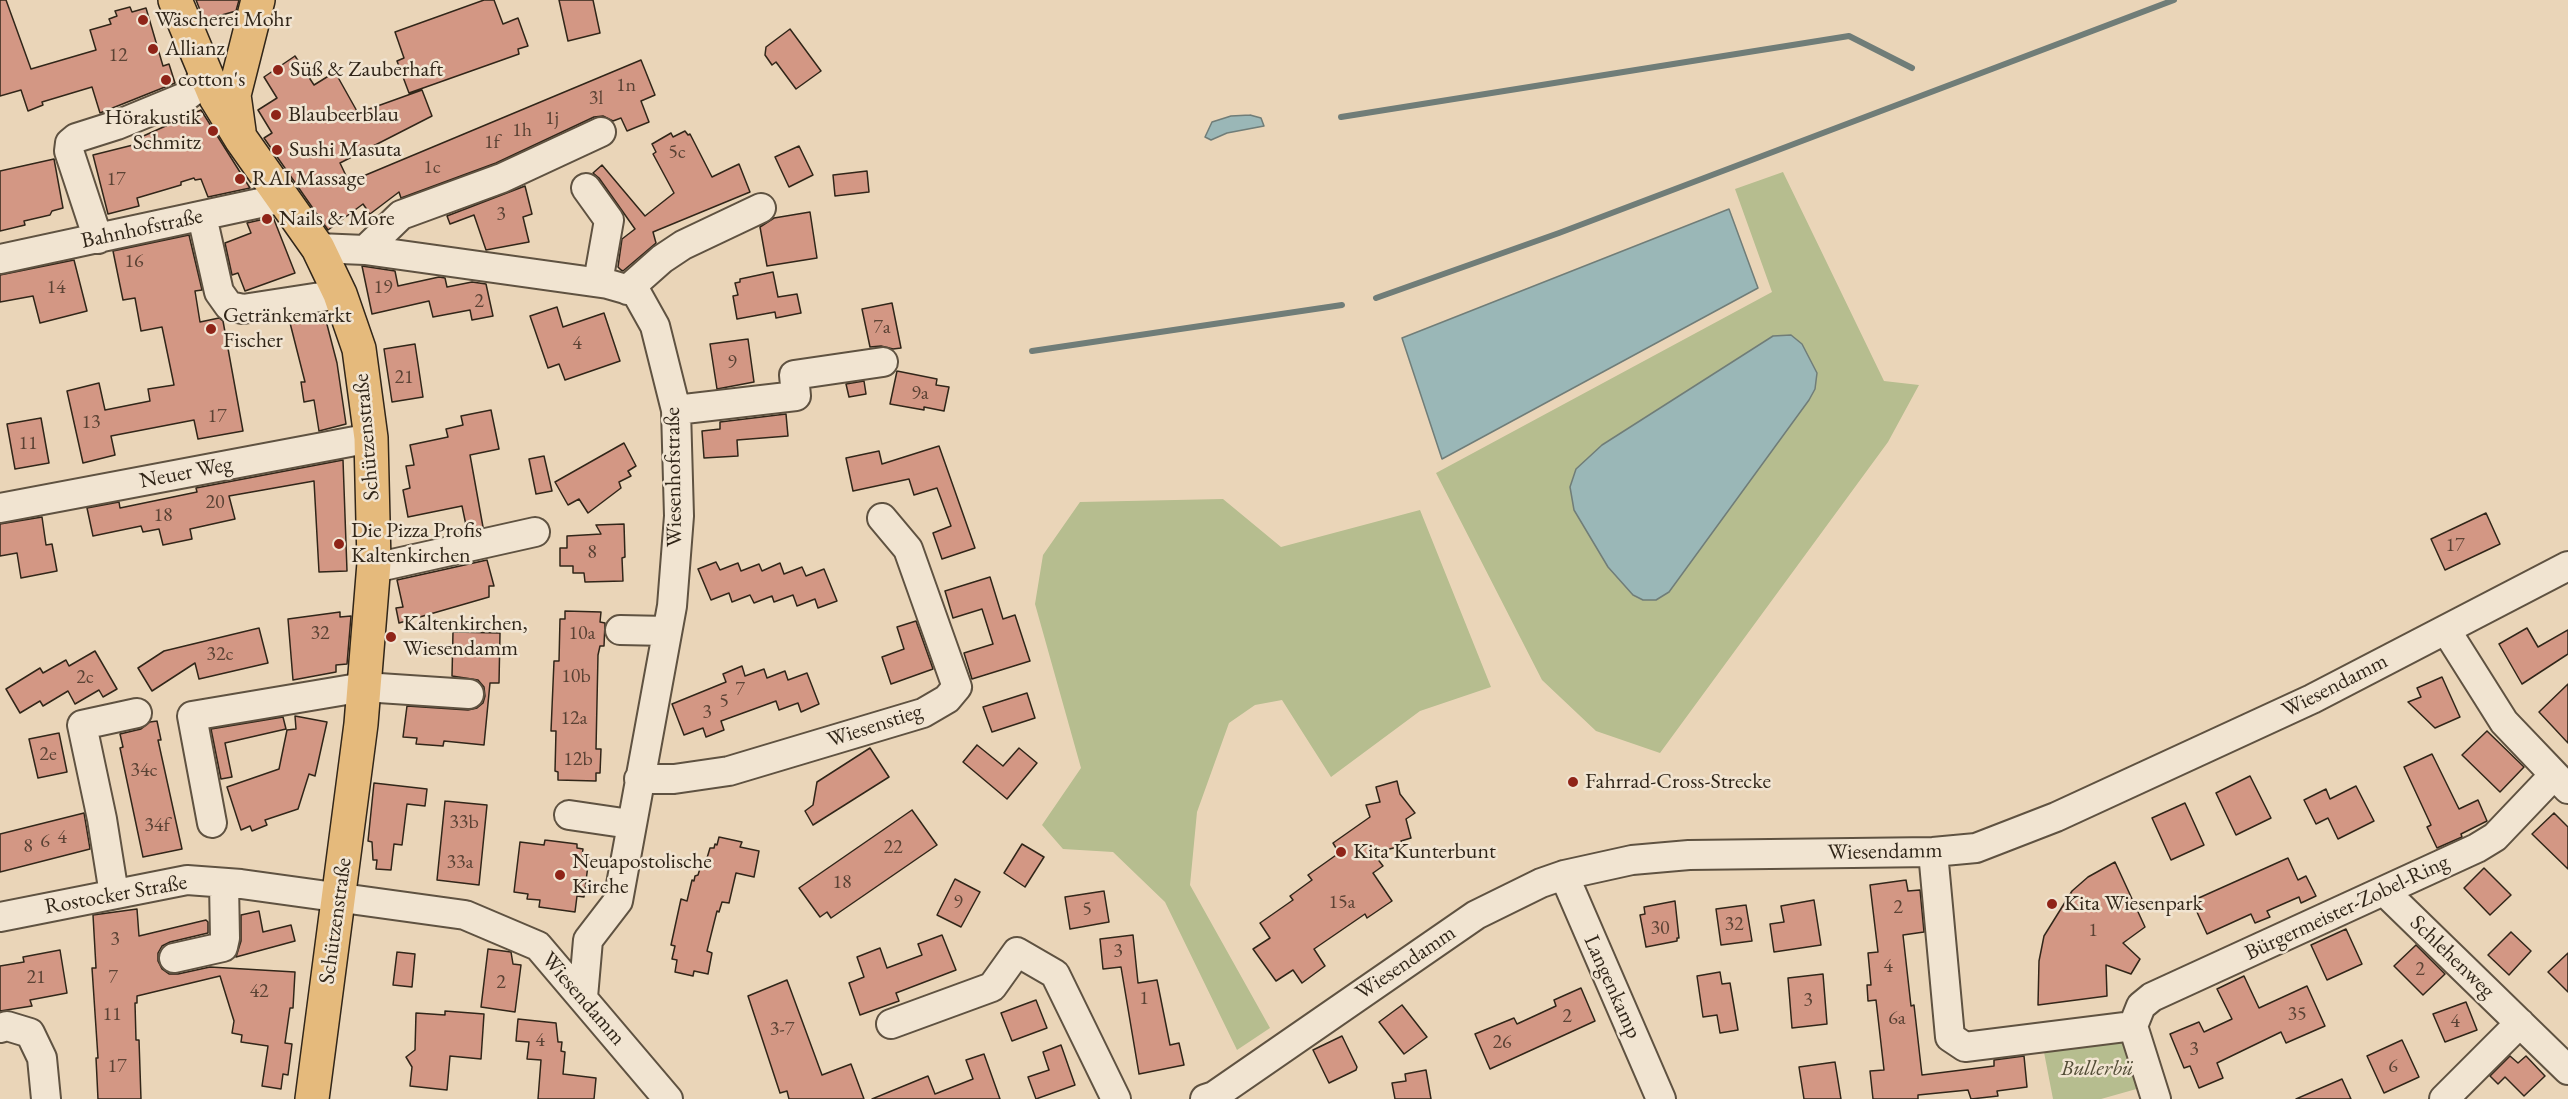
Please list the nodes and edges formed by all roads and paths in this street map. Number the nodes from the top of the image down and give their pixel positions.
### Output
1 (175, 0) edge
2 (258, 0) edge
3 (241, 68) junction
4 (205, 72) junction
5 (601, 132) dead end
6 (241, 139) junction
7 (586, 188) dead end
8 (283, 198) junction
9 (760, 208) dead end
10 (202, 216) junction
11 (98, 239) junction
12 (318, 248) junction
13 (365, 250) junction
14 (0, 259) edge
15 (598, 282) junction
16 (627, 290) junction
17 (340, 294) junction
18 (883, 362) dead end
19 (676, 410) junction
20 (371, 438) junction
21 (0, 508) edge
22 (882, 518) dead end
23 (535, 532) dead end
24 (2568, 566) edge
25 (374, 568) junction
26 (620, 630) dead end
27 (2446, 630) junction
28 (667, 631) junction
29 (364, 687) junction
30 (469, 694) dead end
31 (137, 713) dead end
32 (639, 779) junction
33 (2561, 782) edge
34 (569, 815) dead end
35 (212, 822) dead end
36 (630, 824) junction
37 (1933, 852) junction
38 (1564, 875) junction
39 (224, 883) junction
40 (2385, 892) junction
41 (114, 894) junction
42 (340, 899) junction
43 (0, 917) edge
44 (588, 940) junction
45 (537, 946) junction
46 (174, 957) dead end
47 (583, 997) junction
48 (2520, 1023) junction
49 (891, 1024) dead end
50 (2133, 1026) junction
51 (0, 1028) edge
52 (2568, 1070) edge
53 (46, 1099) edge
54 (312, 1099) edge
55 (668, 1099) edge
56 (1116, 1099) edge
57 (1205, 1099) edge
58 (1661, 1099) edge
59 (2156, 1099) edge
60 (2444, 1099) edge

1 - 4 main road, Schützenstraße
2 - 3 main road
3 - 4 main road
3 - 6 main road
4 - 6 main road, Schützenstraße
4 - 11 street
5 - 13 street
6 - 8 main road, Schützenstraße
7 - 15 street
8 - 10 street, Bahnhofstraße
8 - 12 main road, Schützenstraße
9 - 16 street
10 - 11 street, Bahnhofstraße
10 - 17 street
11 - 14 street, Bahnhofstraße
12 - 13 street
12 - 17 main road, Schützenstraße
13 - 15 street
15 - 16 street
16 - 19 street, Wiesenhofstraße
17 - 20 main road, Schützenstraße
18 - 19 street
19 - 28 street, Wiesenhofstraße
20 - 21 street, Neuer Weg
20 - 25 main road, Schützenstraße
22 - 32 street, Wiesenstieg
23 - 25 street
24 - 27 street, Wiesendamm
25 - 29 main road, Schützenstraße
26 - 28 street
27 - 33 street, Bürgermeister-Zobel-Ring
27 - 37 street, Wiesendamm
28 - 32 street, Wiesenhofstraße
29 - 30 street
29 - 35 street
29 - 42 main road, Schützenstraße
31 - 41 street
32 - 36 street, Wiesenhofstraße
33 - 40 street, Bürgermeister-Zobel-Ring
34 - 36 street
36 - 44 street, Wiesenhofstraße
37 - 38 street, Wiesendamm
37 - 50 street
38 - 57 street, Wiesendamm
38 - 58 street, Langenkamp
39 - 41 street, Rostocker Straße
39 - 42 street, Rostocker Straße
39 - 46 street
40 - 48 street, Schlehenweg
40 - 50 street, Bürgermeister-Zobel-Ring
41 - 43 street, Rostocker Straße
42 - 45 street, Wiesendamm
42 - 54 main road, Schützenstraße
44 - 45 street
44 - 47 street
45 - 47 street, Wiesendamm
47 - 55 street, Wiesendamm
48 - 52 street, Schlehenweg
48 - 60 street
49 - 56 street
50 - 59 street
51 - 53 street

